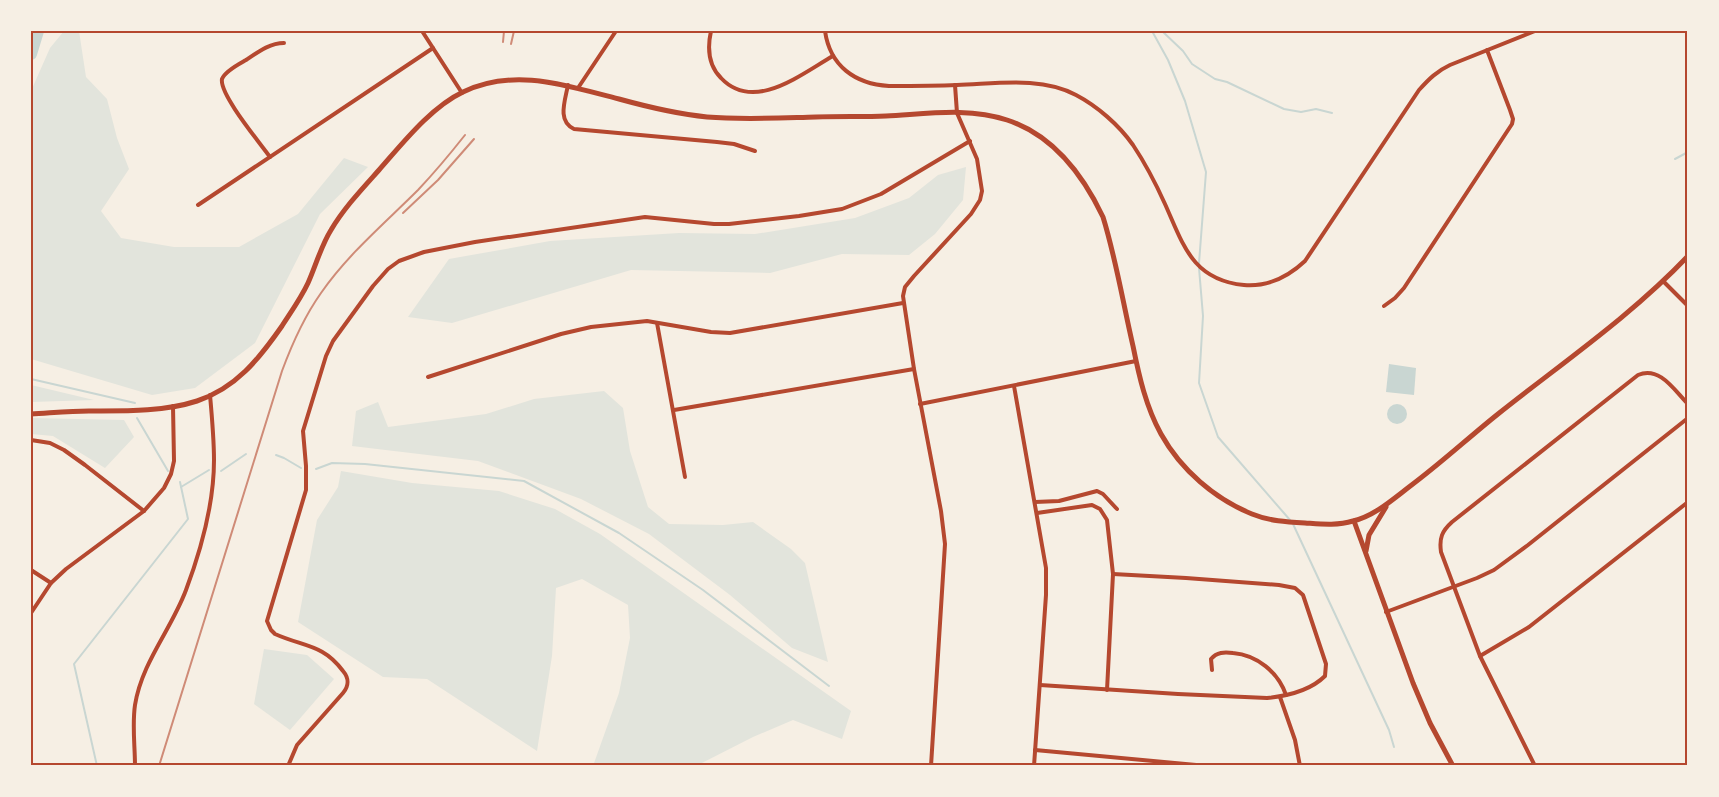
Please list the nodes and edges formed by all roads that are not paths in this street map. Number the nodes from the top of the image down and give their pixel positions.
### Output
1 (422, 31) edge
2 (616, 31) edge
3 (711, 31) edge
4 (825, 31) edge
5 (1535, 31) edge
6 (284, 43) dead end
7 (433, 48) junction
8 (1487, 50) junction
9 (833, 56) junction
10 (955, 85) junction
11 (568, 86) junction
12 (578, 88) junction
13 (462, 92) junction
14 (957, 113) junction
15 (970, 141) junction
16 (754, 151) dead end
17 (270, 157) junction
18 (198, 205) dead end
19 (1688, 256) edge
20 (1663, 281) junction
21 (903, 302) junction
22 (1384, 306) dead end
23 (1688, 306) edge
24 (657, 323) junction
25 (1136, 361) junction
26 (914, 369) junction
27 (428, 377) dead end
28 (1014, 386) junction
29 (210, 395) junction
30 (920, 404) junction
31 (1688, 404) edge
32 (173, 406) junction
33 (674, 410) junction
34 (31, 414) edge
35 (1688, 418) edge
36 (31, 440) edge
37 (685, 477) dead end
38 (1035, 502) junction
39 (1688, 502) edge
40 (1388, 504) junction
41 (1117, 510) dead end
42 (144, 511) junction
43 (1037, 513) junction
44 (1354, 521) junction
45 (1366, 554) junction
46 (31, 570) edge
47 (1113, 574) junction
48 (51, 583) junction
49 (1454, 587) junction
50 (1386, 612) junction
51 (31, 613) edge
52 (1480, 656) junction
53 (1212, 670) dead end
54 (1040, 685) junction
55 (1107, 690) junction
56 (1286, 695) junction
57 (1280, 697) junction
58 (1035, 750) junction
59 (135, 766) edge
60 (288, 766) edge
61 (931, 766) edge
62 (1034, 766) edge
63 (1208, 766) edge
64 (1300, 766) edge
65 (1453, 766) edge
66 (1535, 766) edge

1 - 7 street
2 - 12 street
3 - 9 street
4 - 9 street
5 - 8 street
6 - 17 street
7 - 13 street
7 - 17 street
8 - 10 street
8 - 22 street
9 - 10 street
10 - 14 street
11 - 12 street
11 - 13 street
11 - 16 street
12 - 14 street
13 - 29 street
14 - 15 street
14 - 25 street
15 - 21 street
15 - 60 street
17 - 18 street
19 - 20 street
20 - 23 street
20 - 40 street
21 - 24 street
21 - 26 street
24 - 27 street
24 - 33 street
25 - 28 street
25 - 44 street
26 - 30 street
26 - 33 street
28 - 30 street
28 - 38 street
29 - 32 street
29 - 59 street
30 - 61 street
31 - 49 street
32 - 34 street
32 - 42 street
33 - 37 street
35 - 49 street
36 - 42 street
38 - 41 street
38 - 43 street
39 - 52 street
40 - 44 street
40 - 45 street
42 - 48 street
43 - 47 street
43 - 54 street
44 - 45 street
45 - 50 street
46 - 48 street
47 - 55 street
47 - 56 street
48 - 51 street
49 - 50 street
49 - 52 street
50 - 65 street
52 - 66 street
53 - 56 street
54 - 55 street
54 - 58 street
55 - 57 street
56 - 57 street
57 - 64 street
58 - 62 street
58 - 63 street

